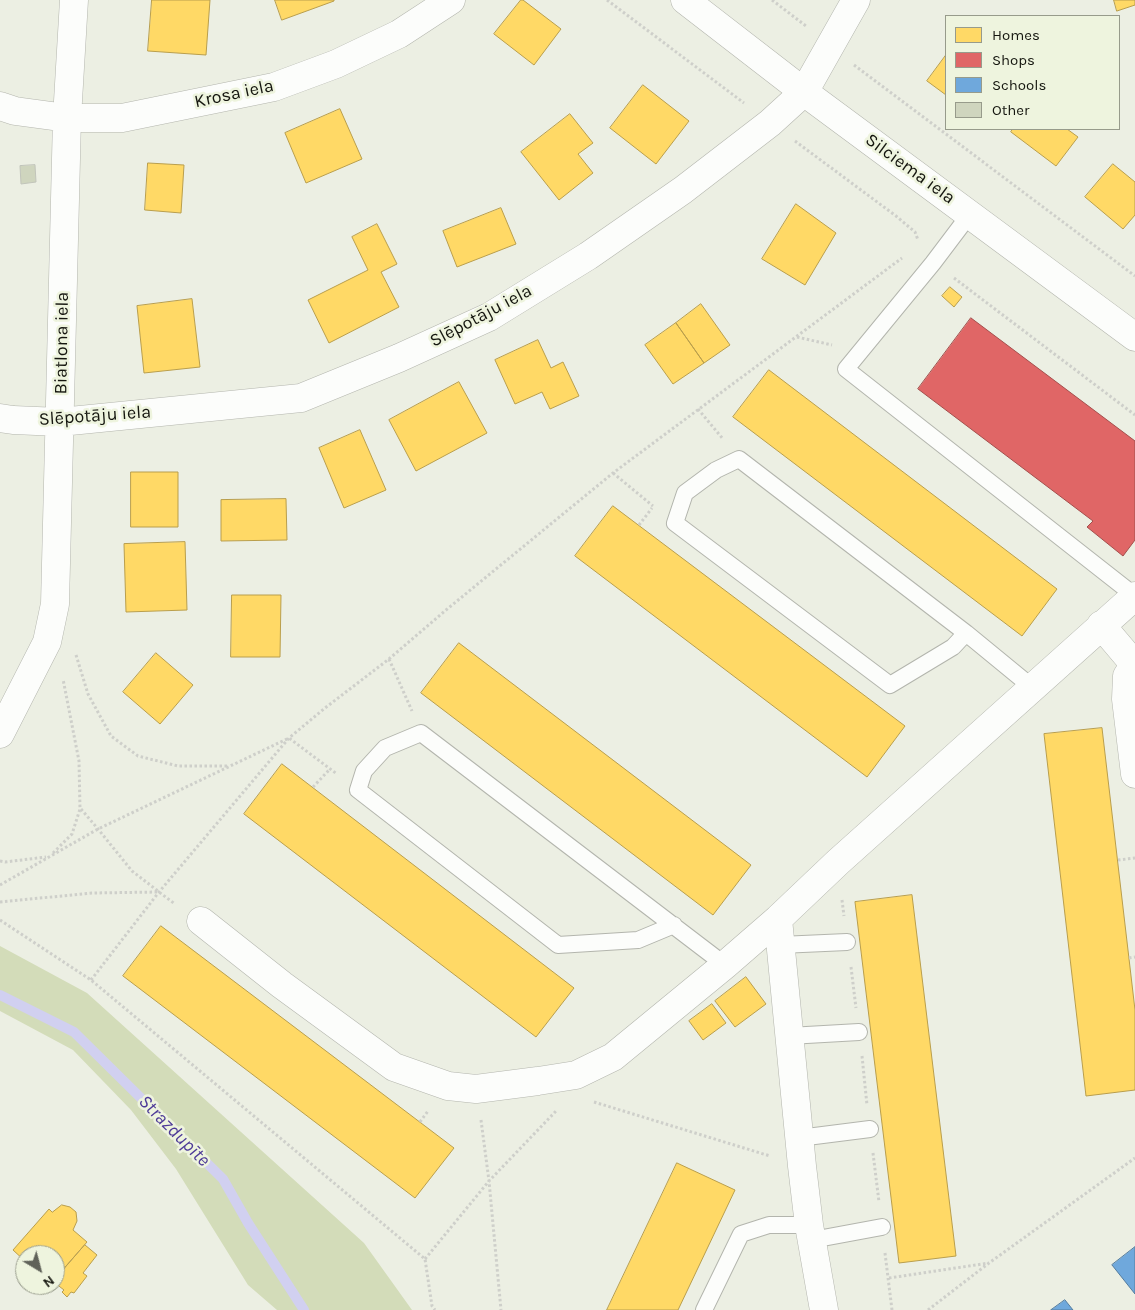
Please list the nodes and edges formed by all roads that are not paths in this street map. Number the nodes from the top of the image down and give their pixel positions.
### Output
1 (74, 0) edge
2 (451, 0) edge
3 (685, 0) edge
4 (856, 0) edge
5 (804, 92) junction
6 (0, 106) edge
7 (67, 118) junction
8 (970, 214) junction
9 (1135, 337) edge
10 (0, 418) edge
11 (60, 422) junction
12 (1135, 596) edge
13 (1101, 625) junction
14 (966, 633) junction
15 (1134, 664) edge
16 (1033, 688) junction
17 (0, 734) edge
18 (1135, 774) edge
19 (201, 922) road end
20 (674, 925) junction
21 (779, 932) junction
22 (848, 942) road end
23 (725, 965) junction
24 (859, 1032) road end
25 (789, 1036) junction
26 (870, 1129) road end
27 (799, 1138) junction
28 (882, 1227) road end
29 (810, 1232) junction
30 (704, 1310) edge
31 (824, 1310) edge

1 - 7 street, Biatlona iela
2 - 7 street, Krosa iela
3 - 5 street, Silciema iela
4 - 5 street, Slēpotāju iela
5 - 8 street, Silciema iela
5 - 11 street, Slēpotāju iela
6 - 7 street, Krosa iela
7 - 11 street, Biatlona iela
8 - 9 street, Silciema iela
8 - 12 lane
10 - 11 street, Slēpotāju iela
11 - 17 street, Biatlona iela
12 - 13 street
13 - 15 street
13 - 16 street
14 - 14 lane
14 - 16 lane
15 - 18 street
16 - 21 street
19 - 23 street
20 - 20 lane
20 - 23 lane
21 - 22 lane
21 - 23 street
21 - 25 street
24 - 25 lane
25 - 27 street
26 - 27 lane
27 - 29 street
28 - 29 lane
29 - 30 lane
29 - 31 street

